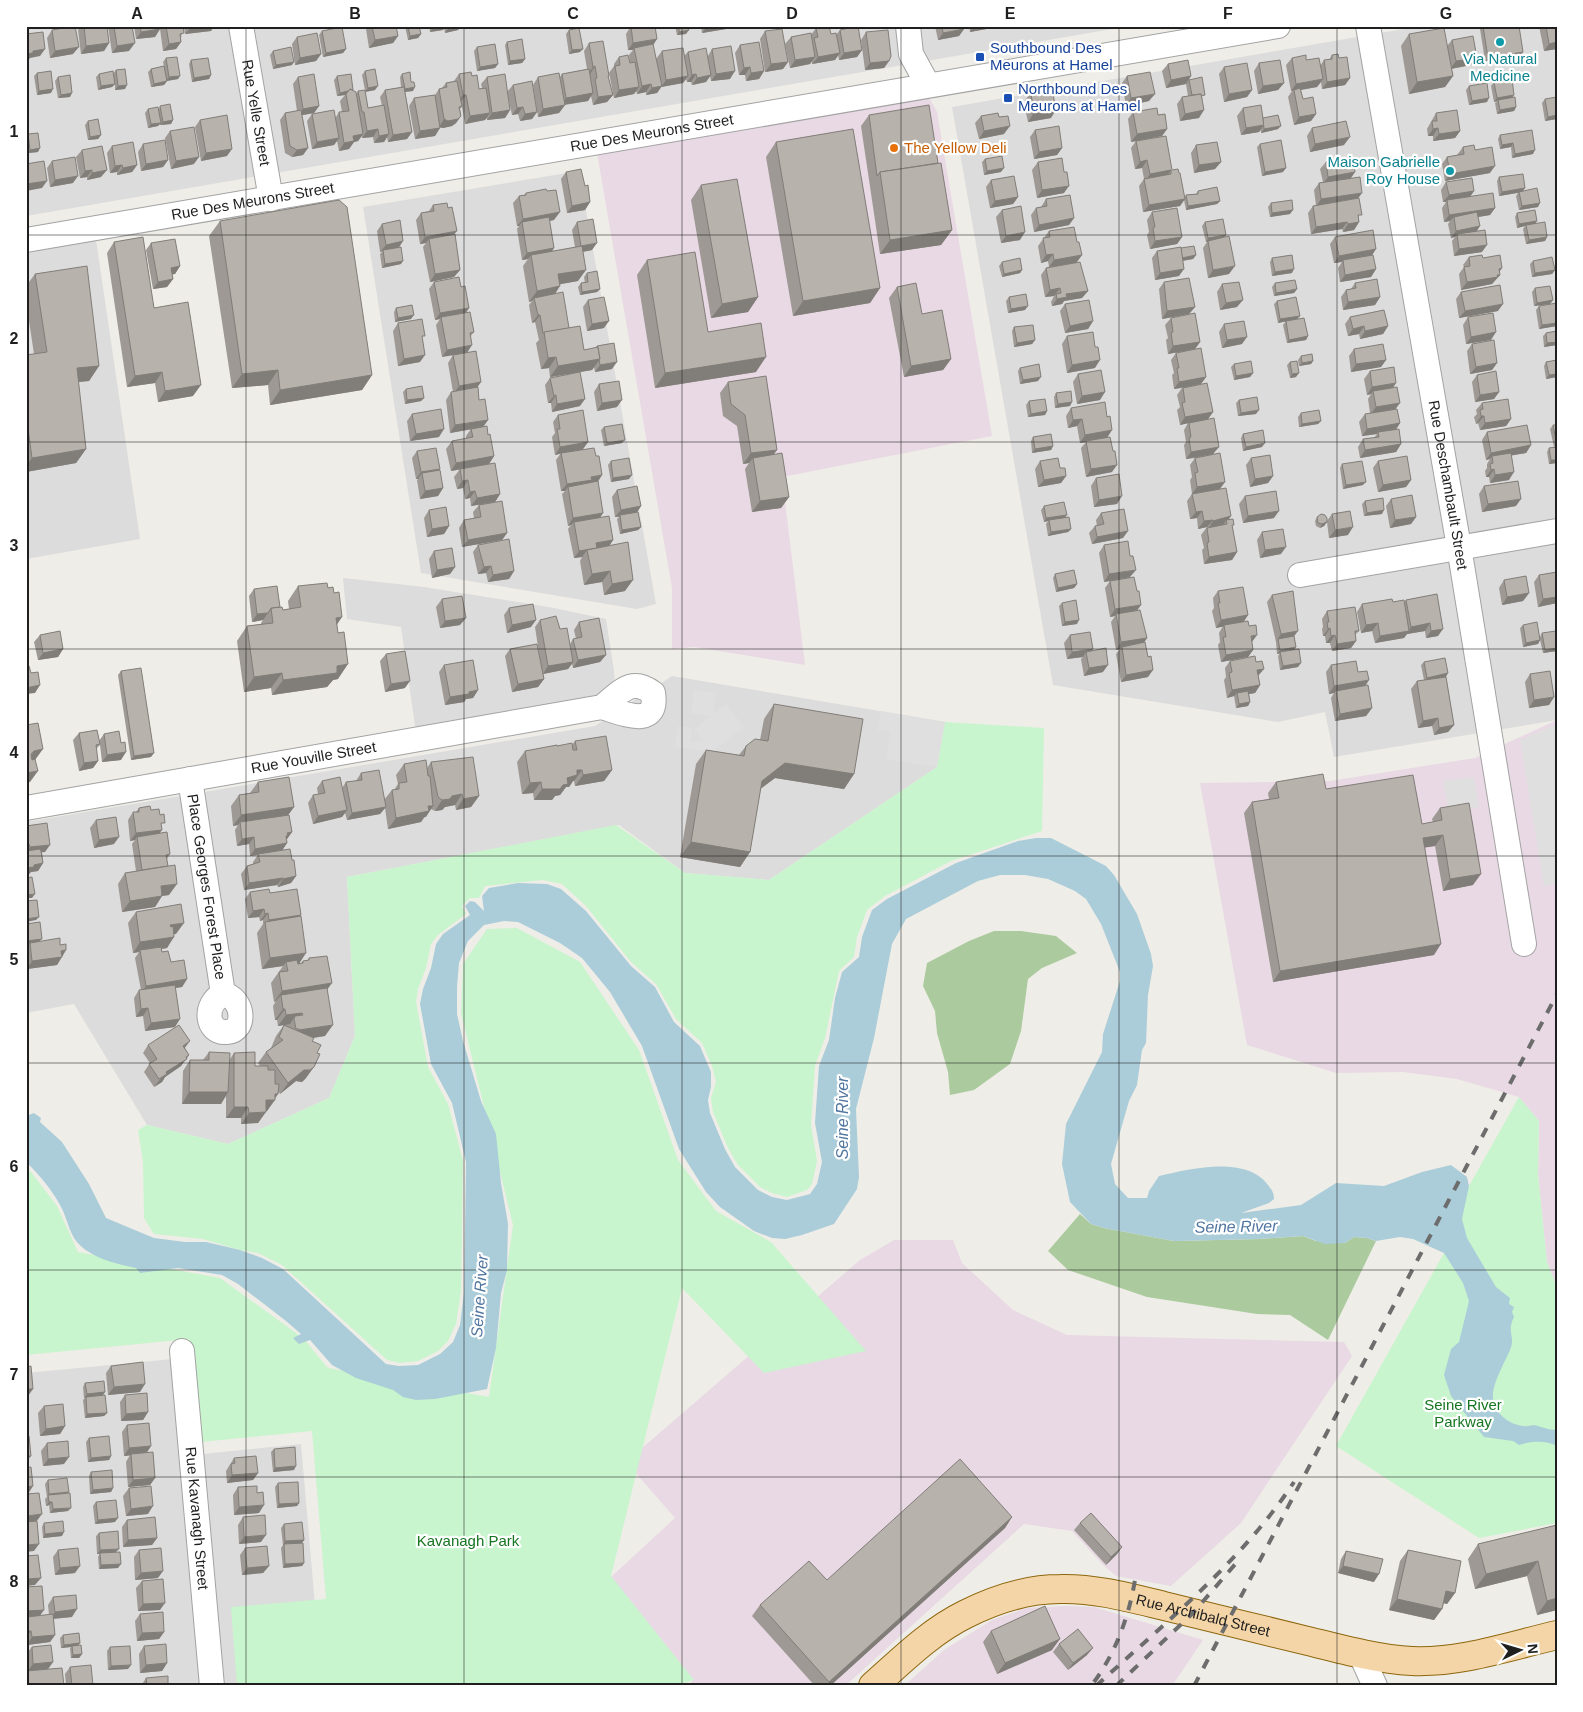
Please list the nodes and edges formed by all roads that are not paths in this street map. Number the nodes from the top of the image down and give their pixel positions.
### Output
1 (241, 26) edge
2 (908, 26) edge
3 (1278, 26) edge
4 (1368, 26) edge
5 (928, 85) junction
6 (271, 199) junction
7 (26, 240) edge
8 (1557, 531) edge
9 (1459, 547) junction
10 (1300, 576) dead end
11 (602, 707) dead end
12 (190, 779) junction
13 (26, 808) edge
14 (1524, 944) dead end
15 (223, 994) dead end
16 (182, 1351) dead end
17 (1557, 1635) edge
18 (1360, 1653) junction
19 (212, 1686) edge
20 (873, 1686) edge
21 (1375, 1686) edge

1 - 6 street, Rue Yelle Street
2 - 5 street
3 - 5 street, Rue Des Meurons Street
4 - 9 street, Rue Deschambault Street
5 - 6 street, Rue Des Meurons Street
6 - 7 street, Rue Des Meurons Street
8 - 9 street
9 - 10 street
9 - 14 street, Rue Deschambault Street
11 - 12 street, Rue Youville Street
12 - 13 street, Rue Youville Street
12 - 15 street, Place Georges Forest Place
16 - 19 street, Rue Kavanagh Street
17 - 18 main road, Rue Archibald Street
18 - 20 main road, Rue Archibald Street
18 - 21 street

